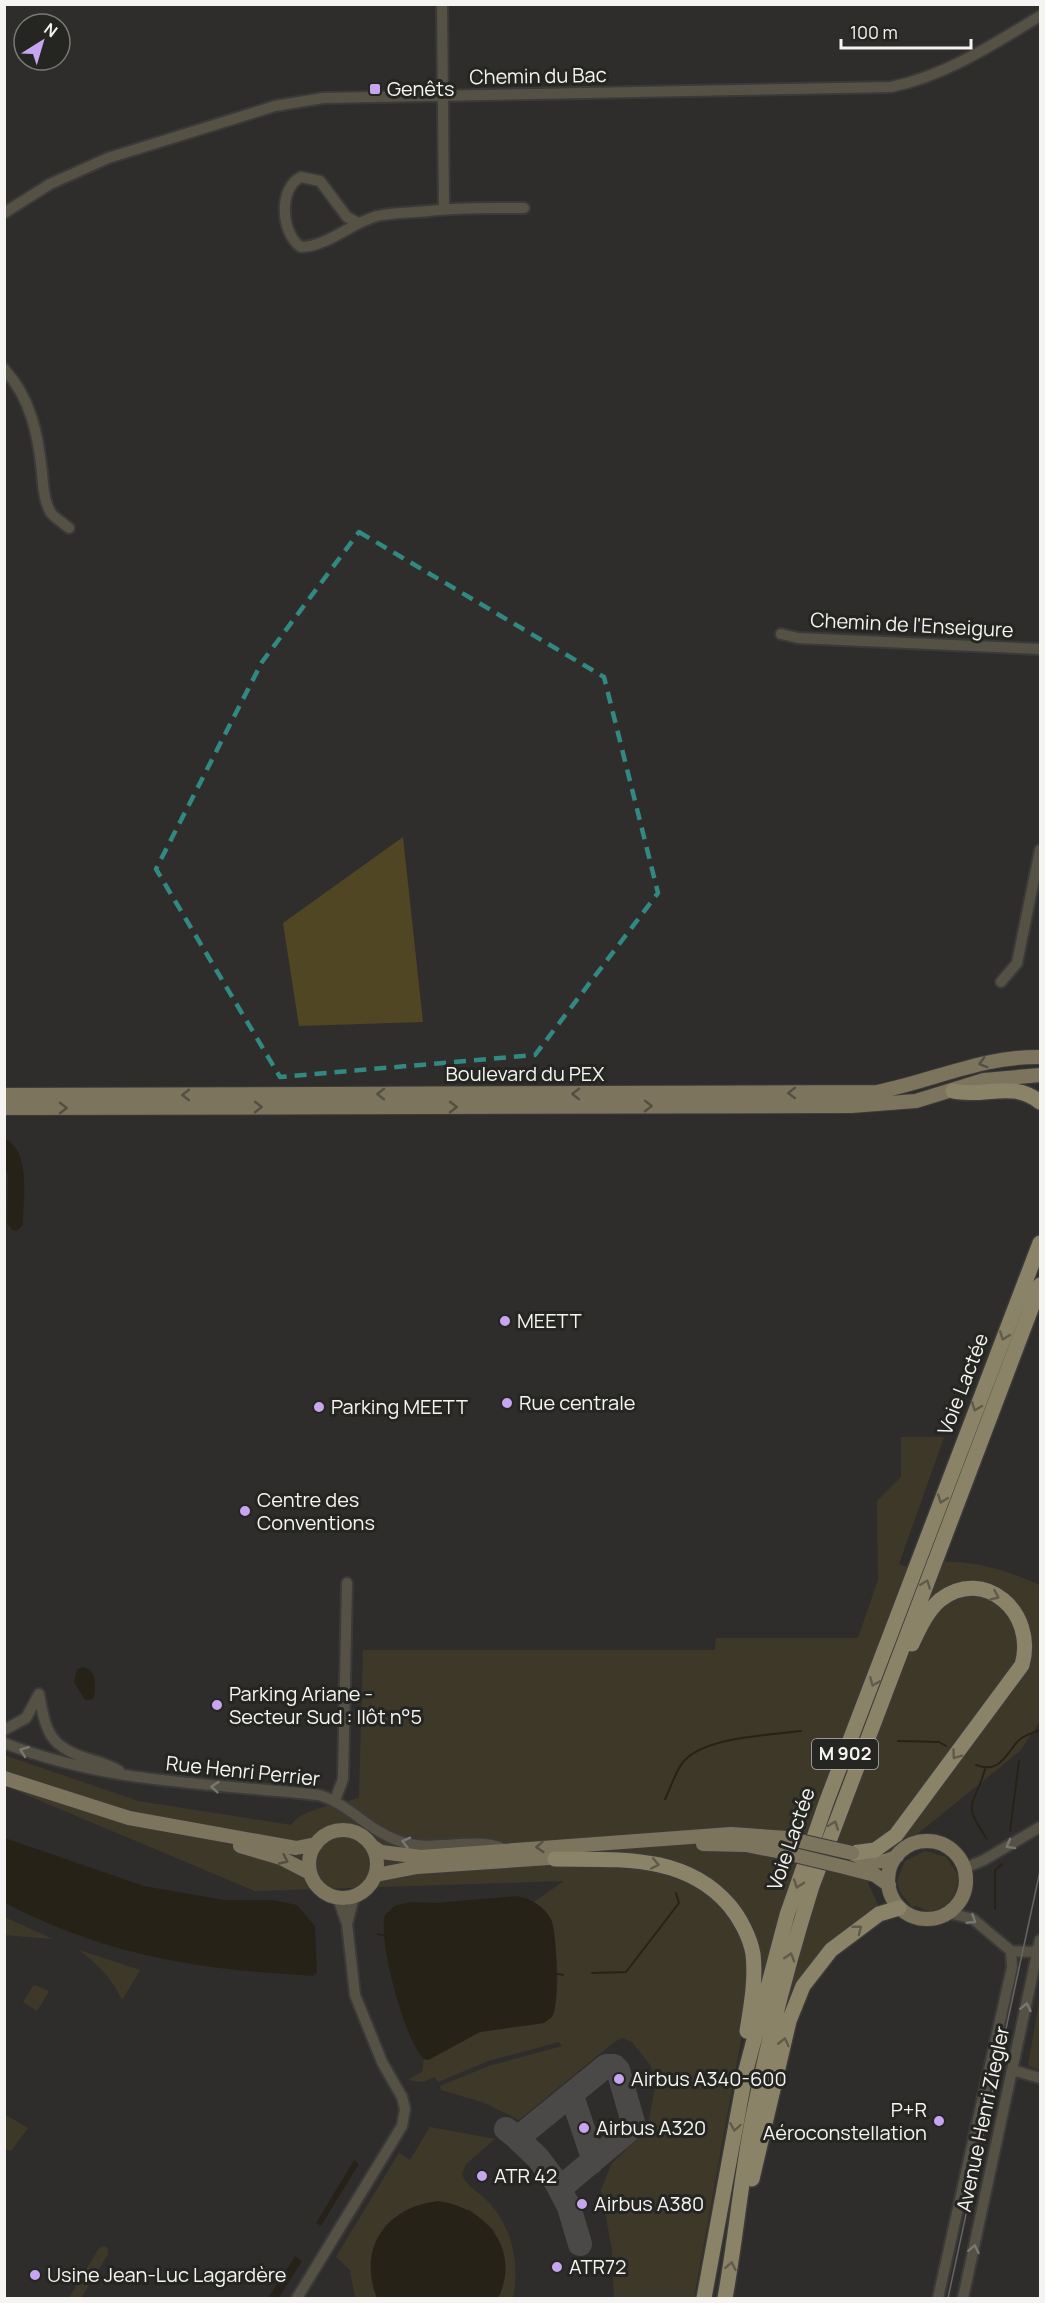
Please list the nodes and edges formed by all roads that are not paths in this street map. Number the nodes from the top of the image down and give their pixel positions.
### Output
1 (442, 4) edge
2 (1041, 16) edge
3 (441, 95) junction
4 (444, 207) junction
5 (524, 208) dead end
6 (4, 213) edge
7 (358, 223) junction
8 (4, 369) edge
9 (69, 528) dead end
10 (781, 634) dead end
11 (1041, 649) edge
12 (1041, 850) edge
13 (1001, 982) dead end
14 (1041, 1057) edge
15 (1041, 1075) edge
16 (953, 1091) junction
17 (4, 1095) edge
18 (1041, 1102) edge
19 (4, 1108) edge
20 (1041, 1227) edge
21 (1041, 1243) edge
22 (1041, 1285) edge
23 (1017, 1303) junction
24 (347, 1583) dead end
25 (893, 1668) junction
26 (4, 1730) edge
27 (4, 1743) edge
28 (123, 1774) junction
29 (4, 1778) edge
30 (335, 1800) junction
31 (167, 1825) junction
32 (1041, 1827) edge
33 (315, 1844) junction
34 (372, 1846) junction
35 (505, 1849) junction
36 (852, 1853) junction
37 (897, 1856) junction
38 (555, 1858) junction
39 (965, 1868) junction
40 (310, 1873) junction
41 (376, 1875) junction
42 (889, 1885) junction
43 (354, 1897) junction
44 (338, 1898) junction
45 (899, 1908) junction
46 (949, 1912) junction
47 (347, 1924) junction
48 (1040, 1943) edge
49 (1011, 1951) junction
50 (746, 2070) junction
51 (1012, 2070) junction
52 (1041, 2078) edge
53 (737, 2234) junction
54 (297, 2298) edge
55 (704, 2298) edge
56 (725, 2298) edge
57 (938, 2298) edge
58 (963, 2298) edge

1 - 3 street
2 - 3 street, Chemin du Bac
3 - 4 street
3 - 6 street, Chemin du Bac
4 - 5 street
4 - 7 street
7 - 7 street
8 - 9 street
10 - 11 street, Chemin de l'Enseigure
12 - 13 street
14 -> 17 main road, Boulevard du PEX
15 - 16 main road, Boulevard du PEX
16 - 18 highway
19 -> 16 main road, Boulevard du PEX
20 - 23 highway
21 - 23 highway, Voie Lactée / M 902
25 -> 22 highway, Voie Lactée / M 902
23 -> 50 highway, Voie Lactée / M 902
24 - 30 street
25 -> 36 highway
53 -> 25 highway, Voie Lactée / M 902
26 - 28 street
28 -> 27 street, Rue Henri Perrier
30 -> 28 street, Rue Henri Perrier
29 - 31 main road
35 -> 30 street, Rue Henri Perrier
31 - 33 main road
31 -> 40 main road
32 -> 39 street
33 - 34 main road
33 - 40 main road
34 - 35 main road
34 - 41 main road
36 -> 35 main road, bridge
36 - 37 main road
37 - 39 main road
37 - 42 main road
38 - 41 main road
38 - 42 main road, bridge
38 -> 50 highway
39 - 46 main road
40 - 44 main road
41 - 43 main road
42 - 45 main road
43 - 44 main road
43 - 47 street
44 - 47 street
45 - 46 main road
53 -> 45 highway
46 -> 49 street
47 - 54 street
48 - 49 street
51 -> 48 street, Avenue Henri Ziegler
49 - 57 street, Avenue Henri Ziegler
50 -> 55 highway, Voie Lactée / M 902
51 - 52 street
58 -> 51 street, Avenue Henri Ziegler
56 -> 53 highway, Voie Lactée / M 902

